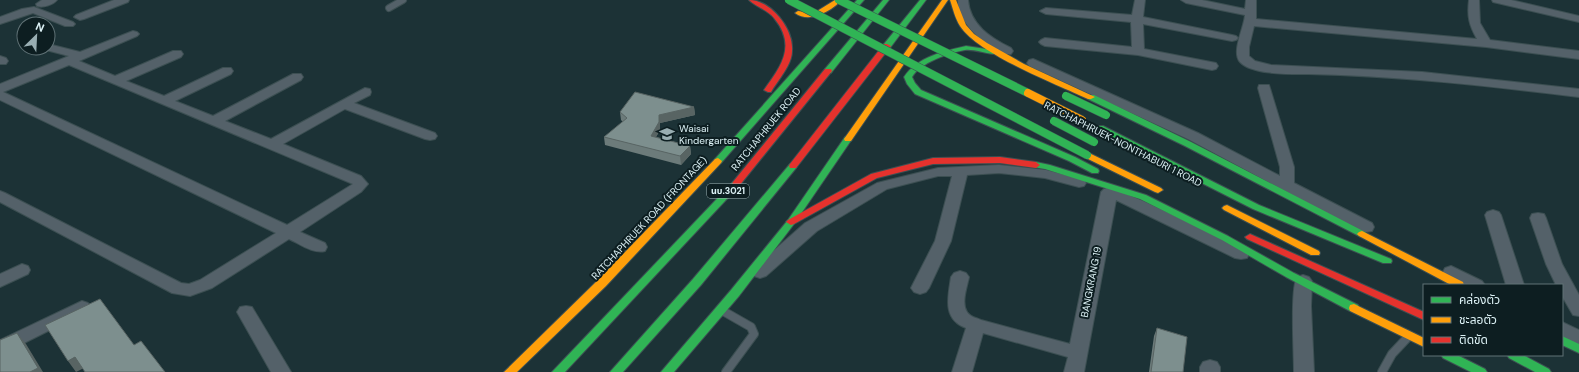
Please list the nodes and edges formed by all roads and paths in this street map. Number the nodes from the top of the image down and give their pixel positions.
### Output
1 (52, 0) edge
2 (124, 0) edge
3 (402, 0) edge
4 (752, 0) edge
5 (839, 0) edge
6 (862, 0) edge
7 (886, 0) edge
8 (923, 0) edge
9 (945, 0) edge
10 (953, 0) edge
11 (963, 0) edge
12 (1140, 0) edge
13 (1186, 0) edge
14 (1251, 0) edge
15 (1474, 0) edge
16 (1497, 0) edge
17 (41, 4) dead end
18 (818, 4) dead end
19 (780, 5) edge
20 (389, 8) dead end
21 (1046, 11) dead end
22 (80, 17) dead end
23 (1250, 17) junction
24 (1137, 19) junction
25 (1579, 19) edge
26 (1, 20) edge
27 (69, 24) dead end
28 (133, 34) dead end
29 (935, 34) dead end
30 (1232, 38) dead end
31 (949, 41) dead end
32 (1045, 42) dead end
33 (1486, 42) junction
34 (56, 50) edge
35 (1138, 51) junction
36 (998, 53) junction
37 (177, 54) dead end
38 (1579, 54) edge
39 (798, 55) dead end
40 (75, 58) junction
41 (992, 61) dead end
42 (939, 64) dead end
43 (1212, 66) dead end
44 (1006, 68) dead end
45 (227, 71) dead end
46 (297, 77) dead end
47 (115, 81) junction
48 (786, 86) junction
49 (1264, 88) dead end
50 (0, 89) edge
51 (365, 92) dead end
52 (1579, 93) edge
53 (0, 95) edge
54 (164, 101) junction
55 (344, 104) junction
56 (1045, 117) dead end
57 (1109, 117) dead end
58 (214, 121) junction
59 (753, 121) junction
60 (430, 136) dead end
61 (1098, 144) dead end
62 (271, 145) junction
63 (961, 170) junction
64 (1235, 179) dead end
65 (1287, 185) junction
66 (1110, 192) junction
67 (1164, 193) dead end
68 (0, 196) edge
69 (1143, 197) junction
70 (1276, 200) dead end
71 (1219, 204) dead end
72 (1493, 215) dead end
73 (1302, 216) dead end
74 (1538, 218) dead end
75 (791, 222) junction
76 (288, 232) junction
77 (1240, 232) dead end
78 (319, 247) dead end
79 (1361, 250) junction
80 (1322, 257) dead end
81 (1396, 266) dead end
82 (22, 270) dead end
83 (960, 277) dead end
84 (1297, 278) junction
85 (1363, 278) dead end
86 (0, 281) edge
87 (1457, 284) edge
88 (1474, 284) edge
89 (1515, 284) edge
90 (920, 288) dead end
91 (735, 293) junction
92 (82, 307) edge
93 (1423, 308) edge
94 (721, 310) junction
95 (1579, 310) edge
96 (246, 312) dead end
97 (1423, 316) edge
98 (976, 325) junction
99 (1410, 336) junction
100 (1423, 342) edge
101 (0, 348) edge
102 (1078, 353) junction
103 (1449, 356) edge
104 (1514, 356) edge
105 (281, 372) edge
106 (510, 372) edge
107 (558, 372) edge
108 (616, 372) edge
109 (668, 372) edge
110 (726, 372) edge
111 (962, 372) edge
112 (1074, 372) edge
113 (1304, 372) edge
114 (1382, 372) edge
115 (1481, 372) edge
116 (1545, 372) edge

1 - 17 street
2 - 22 street
3 - 20 lane
4 - 59 main road
5 - 19 main road
5 - 79 main road, RATCHAPHRUEK-NONTHABURI 1 ROAD, bridge
6 - 29 main road
6 - 48 main road, RATCHAPHRUEK ROAD (FRONTAGE) / นบ.3021
7 - 107 main road, RATCHAPHRUEK ROAD / นบ.3021
8 - 108 main road, นบ.3021
9 - 75 main road
10 - 36 main road
11 - 65 street
12 - 24 street
13 - 23 street
14 - 23 street
15 - 33 street
16 - 25 street
18 - 42 main road
19 - 67 main road, bridge
21 - 24 street
23 - 33 street
23 - 52 street
24 - 30 street
24 - 35 street
26 - 27 street
28 - 40 street
31 - 41 main road
32 - 35 street
33 - 38 street
34 - 40 street
35 - 43 street
36 - 69 main road
36 - 87 main road
37 - 47 street
39 - 48 main road
40 - 47 street
40 - 50 street
44 - 57 main road, bridge
45 - 54 street
46 - 58 street
47 - 54 street
48 - 59 main road, RATCHAPHRUEK ROAD (FRONTAGE) / นบ.3021
49 - 65 street
51 - 55 street
53 - 76 street
54 - 58 street
55 - 60 street
55 - 62 street
56 - 61 main road, RATCHAPHRUEK-NONTHABURI 1 ROAD, bridge
58 - 62 street
59 - 106 main road, RATCHAPHRUEK ROAD (FRONTAGE) / นบ.3021
62 - 76 street
63 - 66 street
63 - 90 street
63 - 91 street
64 - 70 main road
65 - 88 street
66 - 84 street
66 - 102 street, BANGKRANG 19
68 - 76 street
69 - 75 main road
69 - 84 main road
71 - 80 main road
72 - 89 street
73 - 79 main road
74 - 95 street
75 - 91 main road
76 - 78 street
77 - 97 main road
79 - 81 main road, RATCHAPHRUEK-NONTHABURI 1 ROAD
82 - 86 street
83 - 98 street
84 - 99 main road
84 - 113 street
85 - 93 main road
91 - 94 main road
92 - 101 street
94 - 109 main road
94 - 110 lane
96 - 105 street
98 - 102 street
98 - 111 street
99 - 100 main road
99 - 114 lane
102 - 112 street, BANGKRANG 19
103 - 115 main road
104 - 116 main road

